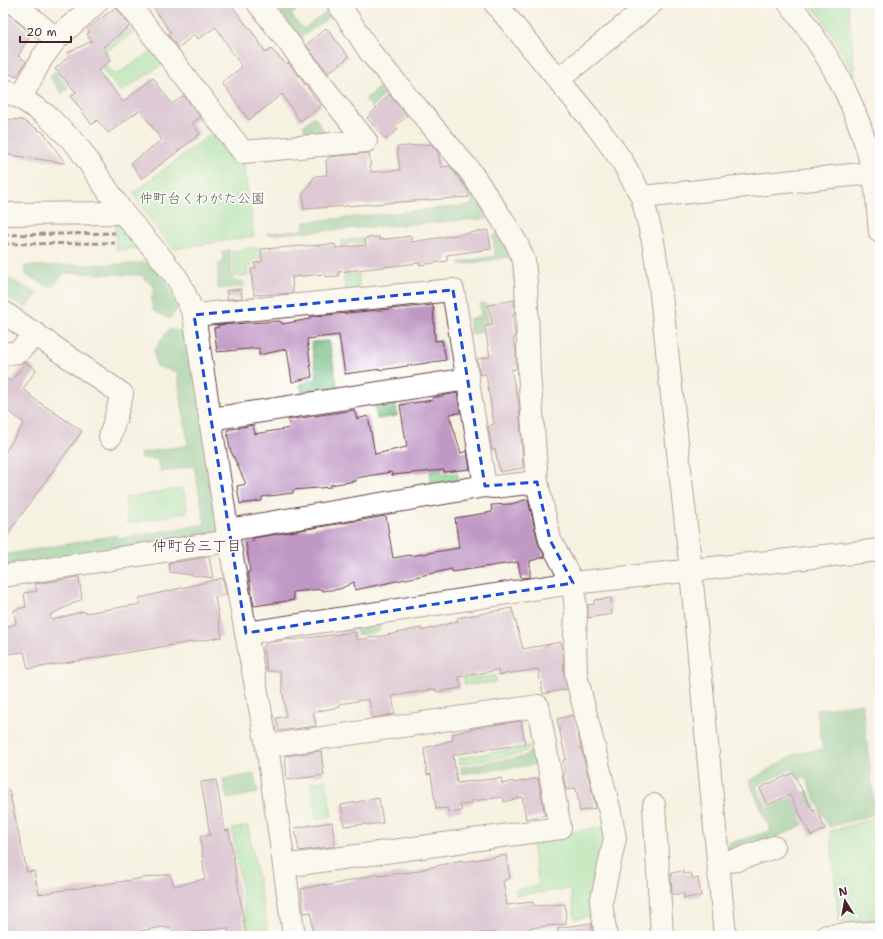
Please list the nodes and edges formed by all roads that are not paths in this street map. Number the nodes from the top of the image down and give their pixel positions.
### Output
1 (14, 3) edge
2 (96, 3) edge
3 (128, 3) edge
4 (258, 3) edge
5 (338, 3) edge
6 (495, 3) edge
7 (652, 3) edge
8 (789, 3) edge
9 (56, 39) junction
10 (559, 79) junction
11 (12, 94) edge
12 (877, 173) edge
13 (642, 197) junction
14 (123, 213) junction
15 (3, 214) edge
16 (880, 232) edge
17 (3, 312) edge
18 (194, 315) junction
19 (36, 334) junction
20 (3, 354) edge
21 (468, 379) junction
22 (211, 419) junction
23 (110, 437) dead end
24 (537, 482) junction
25 (485, 486) junction
26 (229, 535) junction
27 (880, 550) edge
28 (690, 571) junction
29 (3, 576) edge
30 (573, 584) junction
31 (246, 633) junction
32 (267, 746) junction
33 (654, 805) dead end
34 (774, 847) dead end
35 (718, 862) junction
36 (284, 866) junction
37 (880, 932) edge
38 (294, 936) edge
39 (606, 936) edge
40 (662, 936) edge
41 (724, 936) edge
42 (827, 936) edge

1 - 9 street
2 - 9 street
3 - 4 street
5 - 24 street
6 - 10 street
7 - 10 street
8 - 12 street
9 - 11 street
10 - 13 street
11 - 14 street
12 - 13 street
12 - 16 street
13 - 28 street
14 - 15 street
14 - 18 street
17 - 19 street
18 - 21 street
18 - 22 street
19 - 20 street
19 - 23 street
21 - 22 street
21 - 25 street
22 - 26 street
24 - 25 street
24 - 30 street
25 - 26 street
26 - 29 street
26 - 31 street
27 - 28 street
28 - 30 street
28 - 35 street
30 - 31 street
30 - 39 street
31 - 32 street
32 - 36 street
32 - 36 street
33 - 40 street
34 - 35 street
35 - 41 street
36 - 38 street
37 - 42 street

